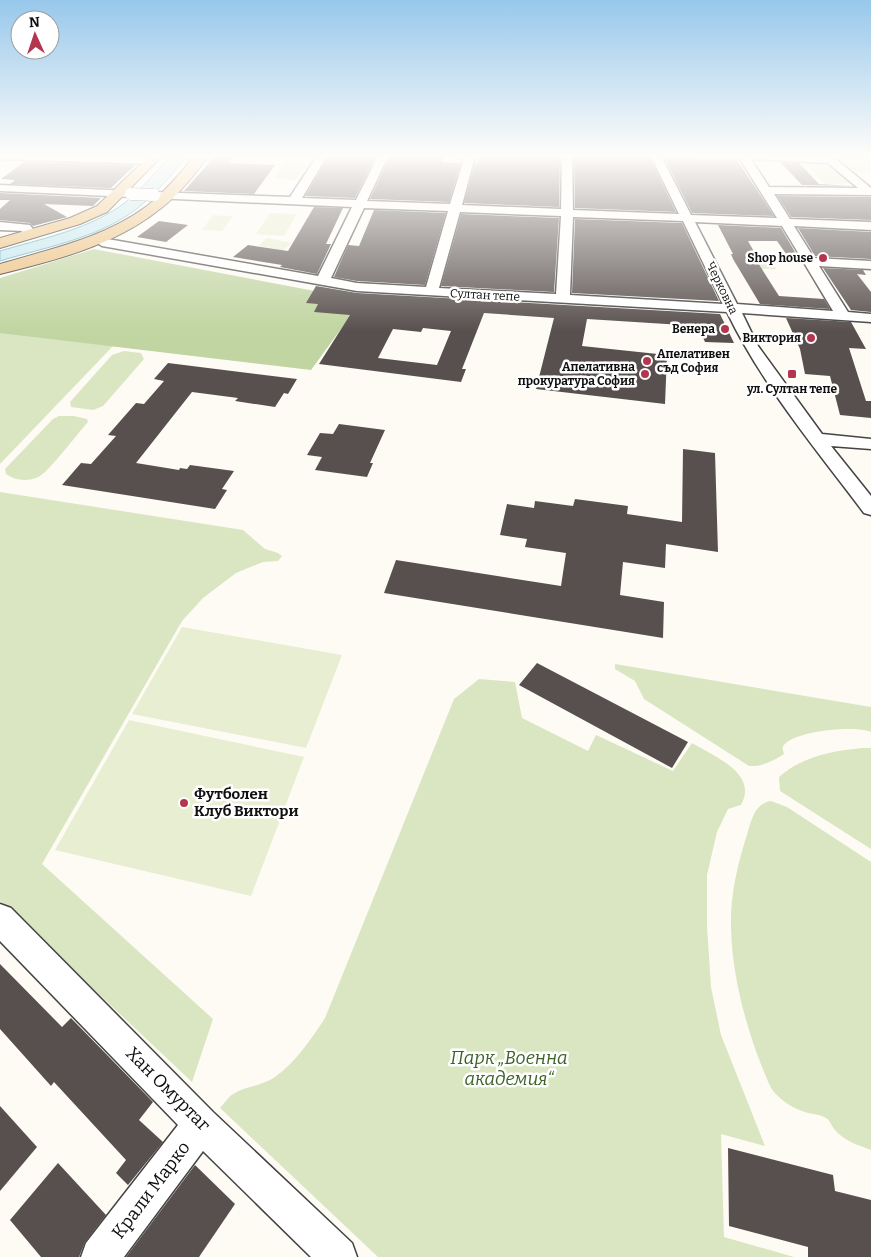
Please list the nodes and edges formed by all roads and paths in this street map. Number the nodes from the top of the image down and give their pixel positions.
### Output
1 (91, 215) edge
2 (144, 215) edge
3 (355, 215) edge
4 (452, 215) edge
5 (566, 215) edge
6 (607, 215) edge
7 (686, 215) edge
8 (781, 215) edge
9 (688, 218) junction
10 (785, 222) junction
11 (0, 226) edge
12 (871, 226) edge
13 (26, 236) junction
14 (102, 242) dead end
15 (0, 243) edge
16 (809, 262) junction
17 (871, 265) edge
18 (0, 269) edge
19 (322, 282) junction
20 (431, 292) junction
21 (562, 299) junction
22 (733, 309) junction
23 (843, 316) junction
24 (871, 318) edge
25 (817, 439) junction
26 (871, 444) edge
27 (871, 509) edge
28 (0, 919) edge
29 (202, 1124) junction
30 (100, 1257) edge
31 (338, 1257) edge

1 - 13 main road
2 - 18 main road
3 - 19 street
4 - 20 street
5 - 21 street
6 - 9 street
7 - 9 street, Черковна
8 - 10 street
9 - 10 street
9 - 22 street, Черковна
10 - 12 street
10 - 16 street
11 - 13 street
13 - 15 main road
14 - 19 street, Султан тепе
16 - 17 street
16 - 23 street
19 - 20 street, Султан тепе
20 - 21 street, Султан тепе
21 - 22 street, Султан тепе
22 - 23 street, Султан тепе
22 - 25 street, Черковна
23 - 24 street, Султан тепе
25 - 26 street
25 - 27 street, Черковна
28 - 29 street, Хан Омуртаг
29 - 30 street, Крали Марко
29 - 31 street, Хан Омуртаг

